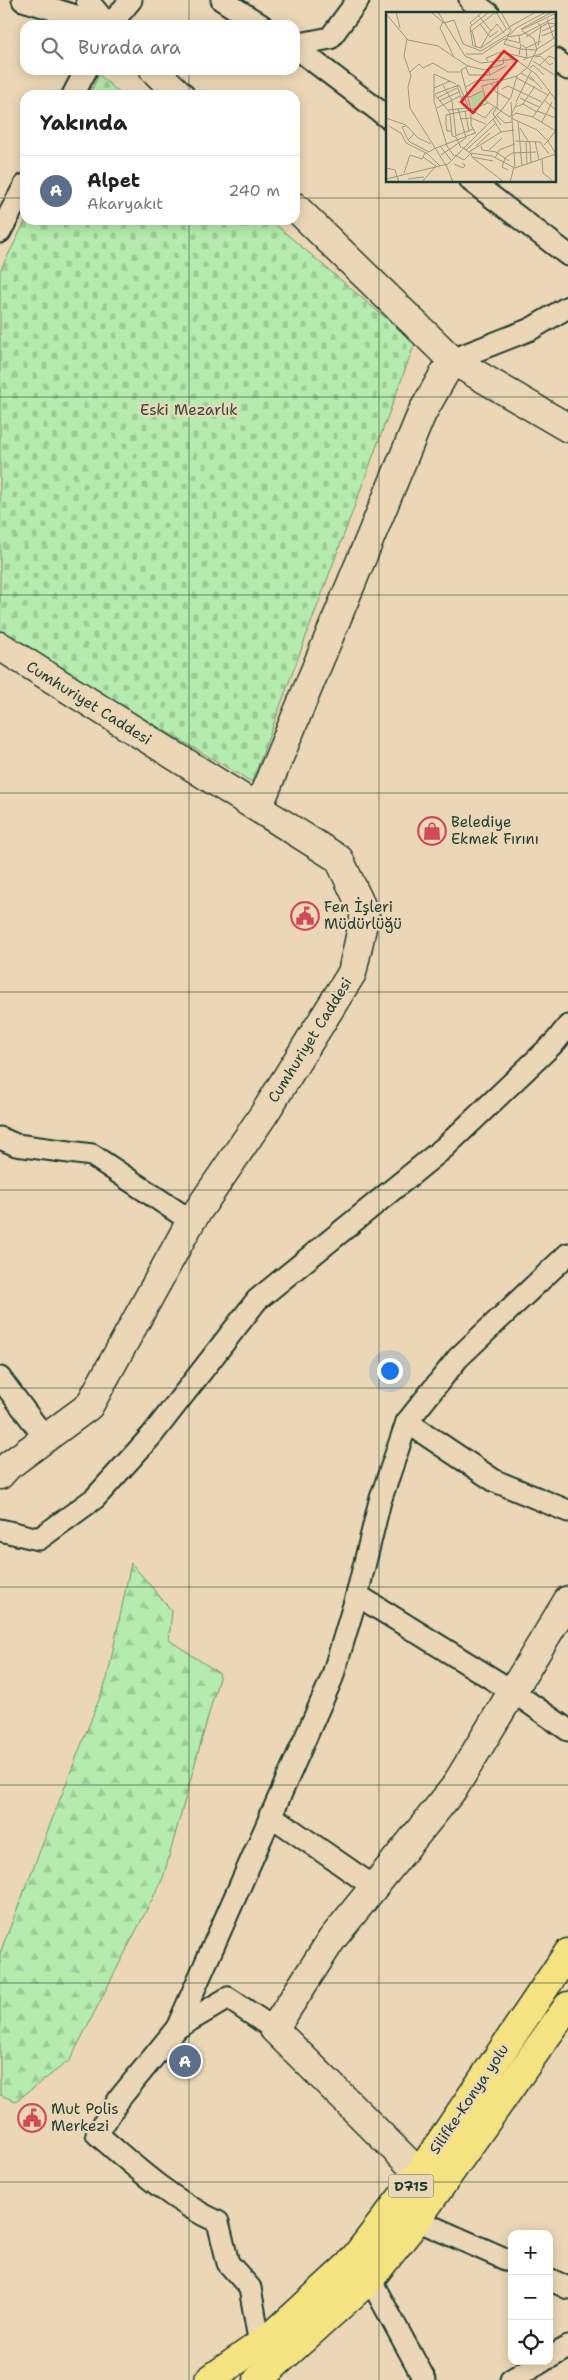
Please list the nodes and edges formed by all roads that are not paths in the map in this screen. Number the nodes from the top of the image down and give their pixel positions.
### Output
1 (24, 0) edge
2 (86, 0) edge
3 (131, 0) edge
4 (222, 0) edge
5 (358, 0) edge
6 (470, 0) edge
7 (486, 12) edge
8 (91, 20) edge
9 (104, 20) edge
10 (113, 20) edge
11 (253, 20) edge
12 (300, 45) edge
13 (300, 50) edge
14 (556, 61) edge
15 (568, 69) edge
16 (83, 75) edge
17 (159, 75) edge
18 (76, 90) edge
19 (175, 90) edge
20 (386, 116) edge
21 (472, 182) edge
22 (20, 194) edge
23 (300, 212) edge
24 (0, 232) edge
25 (568, 255) edge
26 (568, 307) edge
27 (452, 360) junction
28 (568, 428) edge
29 (0, 646) edge
30 (258, 808) junction
31 (568, 1026) edge
32 (0, 1138) edge
33 (191, 1221) junction
34 (568, 1254) edge
35 (0, 1378) edge
36 (408, 1422) junction
37 (46, 1438) junction
38 (0, 1475) edge
39 (568, 1511) edge
40 (0, 1530) edge
41 (357, 1595) junction
42 (568, 1600) edge
43 (512, 1691) junction
44 (568, 1730) edge
45 (270, 1815) junction
46 (374, 1887) junction
47 (568, 1953) edge
48 (568, 2006) edge
49 (177, 2028) junction
50 (274, 2029) junction
51 (428, 2182) junction
52 (417, 2220) junction
53 (508, 2260) edge
54 (370, 2279) junction
55 (553, 2281) edge
56 (568, 2288) edge
57 (260, 2344) junction
58 (568, 2347) edge
59 (553, 2356) edge
60 (536, 2365) edge
61 (210, 2380) edge
62 (258, 2380) edge
63 (425, 2380) edge
64 (510, 2380) edge

1 - 8 street
2 - 9 street
3 - 10 street
4 - 11 street
5 - 12 street
6 - 7 street
13 - 20 street
14 - 15 street
16 - 18 street
17 - 19 street
21 - 25 street
22 - 24 street
23 - 27 street
26 - 27 street
27 - 28 street
27 - 30 street
29 - 30 street, Cumhuriyet Caddesi
30 - 33 street, Cumhuriyet Caddesi
31 - 40 street
32 - 33 street
33 - 37 street, Cumhuriyet Caddesi
34 - 36 street
35 - 37 street
36 - 39 street
36 - 41 street
37 - 38 street, Cumhuriyet Caddesi
41 - 43 street
41 - 45 street
42 - 43 street
43 - 44 street
43 - 46 street
45 - 46 street
45 - 49 street
46 - 50 street
47 - 51 highway, Silifke-Konya yolu / D715
48 - 51 highway, Silifke-Konya yolu / D715
49 - 50 street
49 - 57 street
50 - 51 street
51 - 52 highway, Silifke-Konya yolu / D715
51 - 57 highway, Silifke-Konya yolu / D715
52 - 53 street
52 - 54 highway, Silifke-Konya yolu / D715
54 - 62 highway, Silifke-Konya yolu / D715
54 - 63 street
55 - 56 street
57 - 61 highway, Silifke-Konya yolu / D715
58 - 59 street
60 - 64 street

